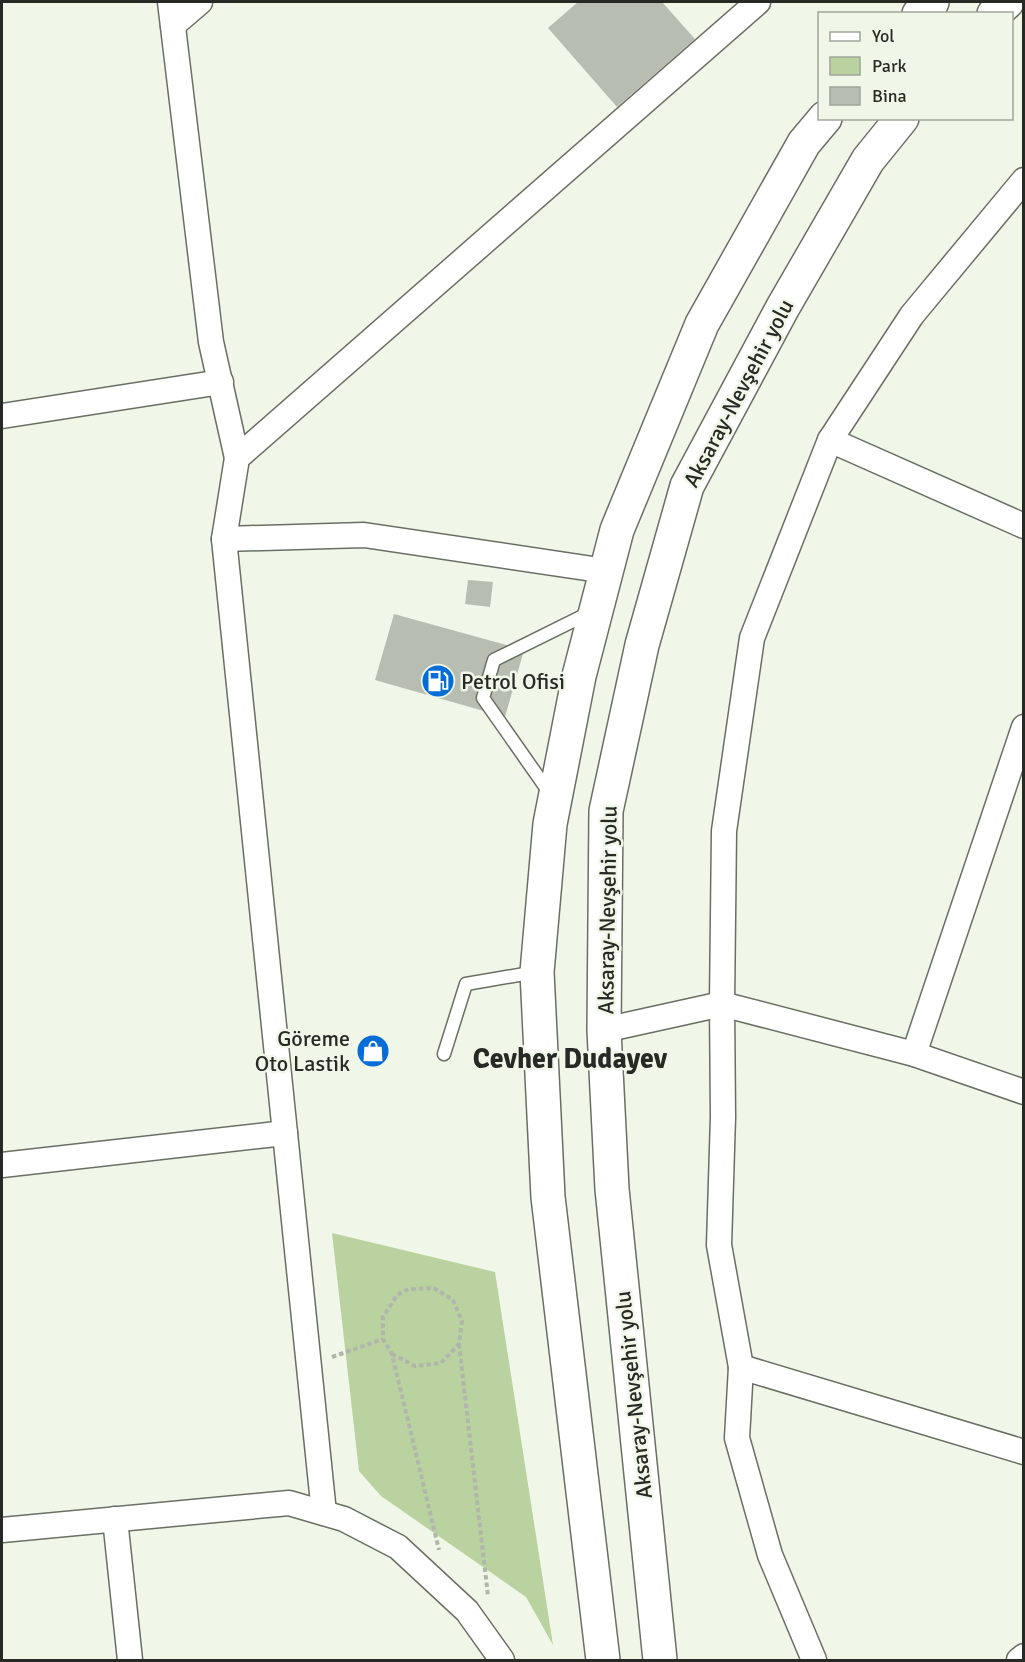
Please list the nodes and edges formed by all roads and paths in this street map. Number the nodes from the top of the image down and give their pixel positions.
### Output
1 (200, 2) edge
2 (758, 2) edge
3 (171, 13) edge
4 (823, 120) edge
5 (900, 120) edge
6 (1023, 180) edge
7 (220, 382) junction
8 (2, 416) edge
9 (830, 440) junction
10 (237, 458) junction
11 (1023, 526) edge
12 (224, 539) junction
13 (606, 571) junction
14 (596, 610) junction
15 (1023, 727) edge
16 (555, 800) junction
17 (537, 972) junction
18 (722, 1004) junction
19 (604, 1030) junction
20 (444, 1054) dead end
21 (914, 1054) junction
22 (1023, 1092) edge
23 (285, 1133) junction
24 (2, 1165) edge
25 (383, 1339) junction
26 (459, 1344) junction
27 (392, 1354) junction
28 (309, 1366) junction
29 (741, 1367) junction
30 (1023, 1452) edge
31 (324, 1513) junction
32 (115, 1519) junction
33 (2, 1530) edge
34 (449, 1594) junction
35 (489, 1603) dead end
36 (1023, 1656) edge
37 (130, 1660) edge
38 (502, 1660) edge
39 (603, 1660) edge
40 (660, 1660) edge
41 (814, 1660) edge
42 (1019, 1660) edge

1 - 3 street
2 - 10 street
3 - 7 street
4 - 13 highway
5 - 19 highway, Aksaray-Nevşehir yolu
6 - 9 street
7 - 8 street
7 - 10 street
9 - 11 street
9 - 18 street
10 - 12 street
12 - 13 street
12 - 23 street
13 - 14 highway
14 - 16 highway
14 - 16 lane
15 - 21 street
16 - 17 highway
17 - 20 lane
17 - 39 highway
18 - 19 street
18 - 21 street
18 - 29 street
19 - 40 highway, Aksaray-Nevşehir yolu
21 - 22 street
23 - 24 street
23 - 28 street
25 - 26 path
25 - 27 path
25 - 28 path
26 - 27 path
26 - 35 path
27 - 34 path
28 - 31 street
29 - 30 street
29 - 41 street
31 - 32 street
31 - 34 street
32 - 33 street
32 - 37 street
34 - 38 street
36 - 42 street

